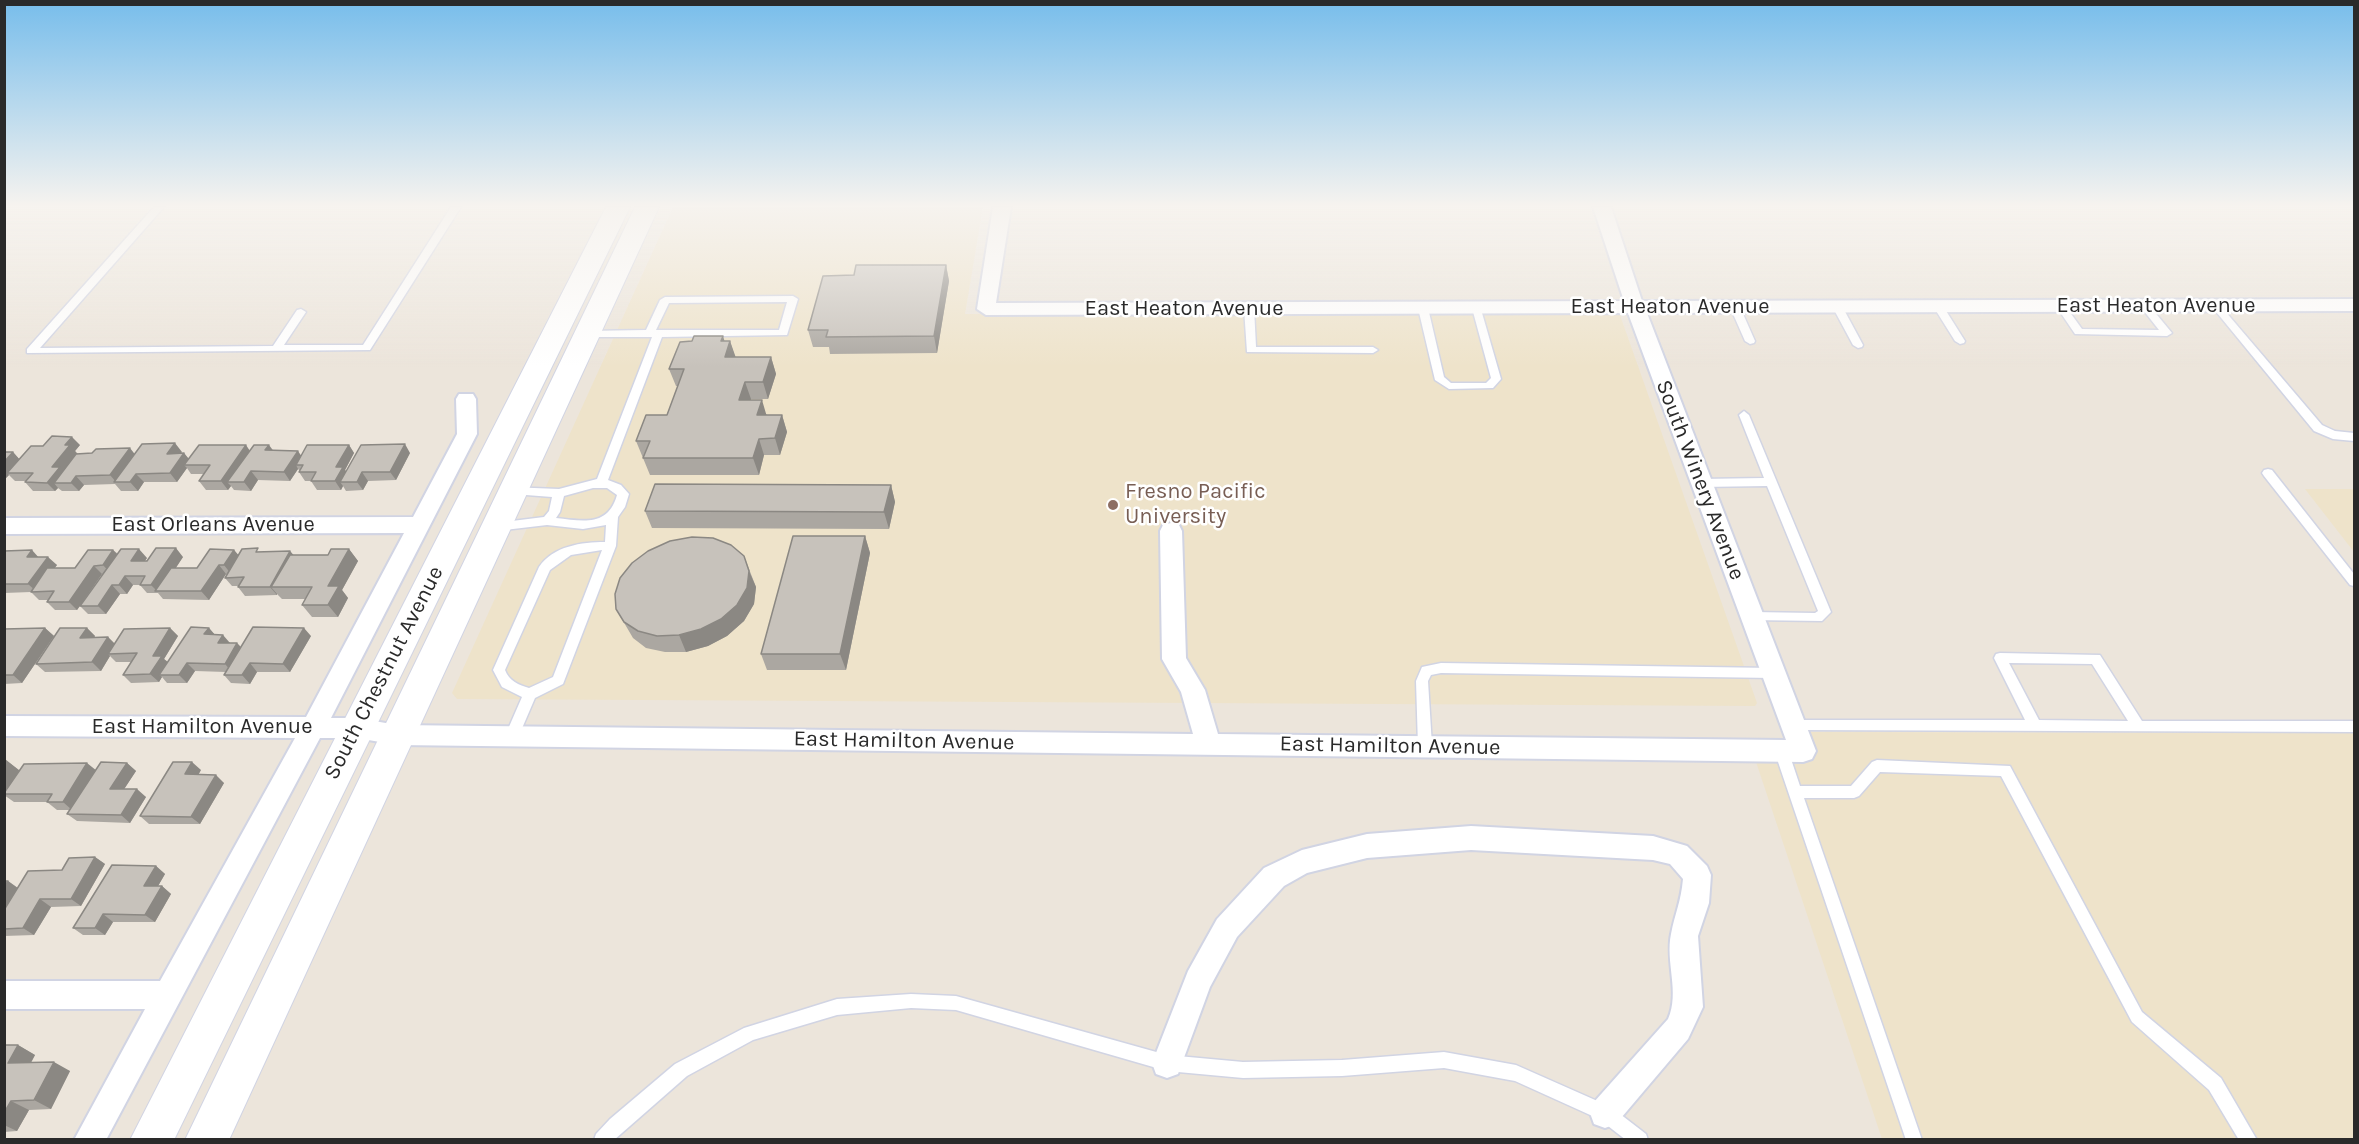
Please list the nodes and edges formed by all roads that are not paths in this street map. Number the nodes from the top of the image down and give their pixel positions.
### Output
1 (112, 260) edge
2 (422, 260) edge
3 (591, 260) edge
4 (621, 260) edge
5 (994, 260) edge
6 (1620, 260) edge
7 (2355, 305) edge
8 (1837, 306) junction
9 (1938, 306) junction
10 (2061, 306) junction
11 (2145, 306) junction
12 (2216, 306) junction
13 (1635, 307) junction
14 (1735, 307) junction
15 (1249, 308) junction
16 (1423, 308) junction
17 (1477, 308) junction
18 (301, 312) dead end
19 (586, 334) junction
20 (653, 334) junction
21 (1960, 340) dead end
22 (1750, 341) dead end
23 (1858, 345) dead end
24 (276, 349) junction
25 (1373, 350) dead end
26 (466, 399) dead end
27 (1744, 415) dead end
28 (2355, 437) edge
29 (2268, 473) dead end
30 (602, 482) junction
31 (1771, 482) junction
32 (1701, 483) junction
33 (513, 490) junction
34 (559, 493) junction
35 (613, 518) junction
36 (547, 521) junction
37 (421, 525) junction
38 (4, 526) edge
39 (495, 527) junction
40 (1171, 531) dead end
41 (610, 546) junction
42 (2355, 582) edge
43 (1752, 617) junction
44 (1773, 673) junction
45 (530, 694) junction
46 (1794, 725) junction
47 (4, 726) edge
48 (2035, 726) junction
49 (2138, 726) junction
50 (2355, 727) edge
51 (314, 728) junction
52 (357, 728) junction
53 (397, 735) junction
54 (512, 736) junction
55 (1209, 744) junction
56 (1425, 746) junction
57 (1792, 751) junction
58 (1795, 792) junction
59 (4, 995) edge
60 (168, 995) junction
61 (1167, 1063) junction
62 (1605, 1113) junction
63 (89, 1140) edge
64 (152, 1140) edge
65 (206, 1140) edge
66 (602, 1140) edge
67 (1640, 1140) edge
68 (1914, 1140) edge
69 (2248, 1140) edge

1 - 24 lane
2 - 24 lane
3 - 52 main road, South Chestnut Avenue
4 - 19 main road, South Chestnut Avenue
5 - 15 street, East Heaton Avenue
6 - 13 street, South Winery Avenue
7 - 12 street, East Heaton Avenue
8 - 9 street, East Heaton Avenue
8 - 14 street, East Heaton Avenue
8 - 23 lane
9 - 10 street, East Heaton Avenue
9 - 21 lane
10 - 11 street, East Heaton Avenue
10 - 11 lane
11 - 12 street, East Heaton Avenue
12 - 28 lane
13 - 14 street, East Heaton Avenue
13 - 17 street, East Heaton Avenue
13 - 32 street, South Winery Avenue
14 - 22 lane
15 - 16 street, East Heaton Avenue
15 - 25 lane
16 - 17 street, East Heaton Avenue
16 - 17 lane
18 - 24 lane
19 - 20 lane
19 - 33 main road, South Chestnut Avenue
20 - 20 lane
20 - 30 lane
26 - 37 street
27 - 31 lane
29 - 42 lane
30 - 34 lane
30 - 35 lane
31 - 32 lane
31 - 43 lane
32 - 43 street, South Winery Avenue
33 - 34 lane
33 - 39 main road, South Chestnut Avenue
34 - 36 lane
35 - 36 lane
35 - 41 lane
36 - 39 lane
37 - 38 street, East Orleans Avenue
37 - 51 street
39 - 53 main road, South Chestnut Avenue
40 - 55 street
41 - 45 lane
41 - 45 lane
43 - 44 street, South Winery Avenue
44 - 46 street, South Winery Avenue
44 - 56 lane
45 - 54 lane
46 - 48 lane
46 - 57 street, South Winery Avenue
47 - 51 street, East Hamilton Avenue
48 - 49 lane
48 - 49 lane
49 - 50 lane
51 - 52 street, East Hamilton Avenue
51 - 60 street
52 - 53 street, East Hamilton Avenue
52 - 64 main road, South Chestnut Avenue
53 - 54 street, East Hamilton Avenue
53 - 65 main road, South Chestnut Avenue
54 - 55 street, East Hamilton Avenue
55 - 56 street, East Hamilton Avenue
56 - 57 street, East Hamilton Avenue
57 - 58 lane
58 - 68 lane
58 - 69 lane
59 - 60 street
60 - 63 street
61 - 62 lane
61 - 62 street
61 - 66 lane
62 - 67 lane

